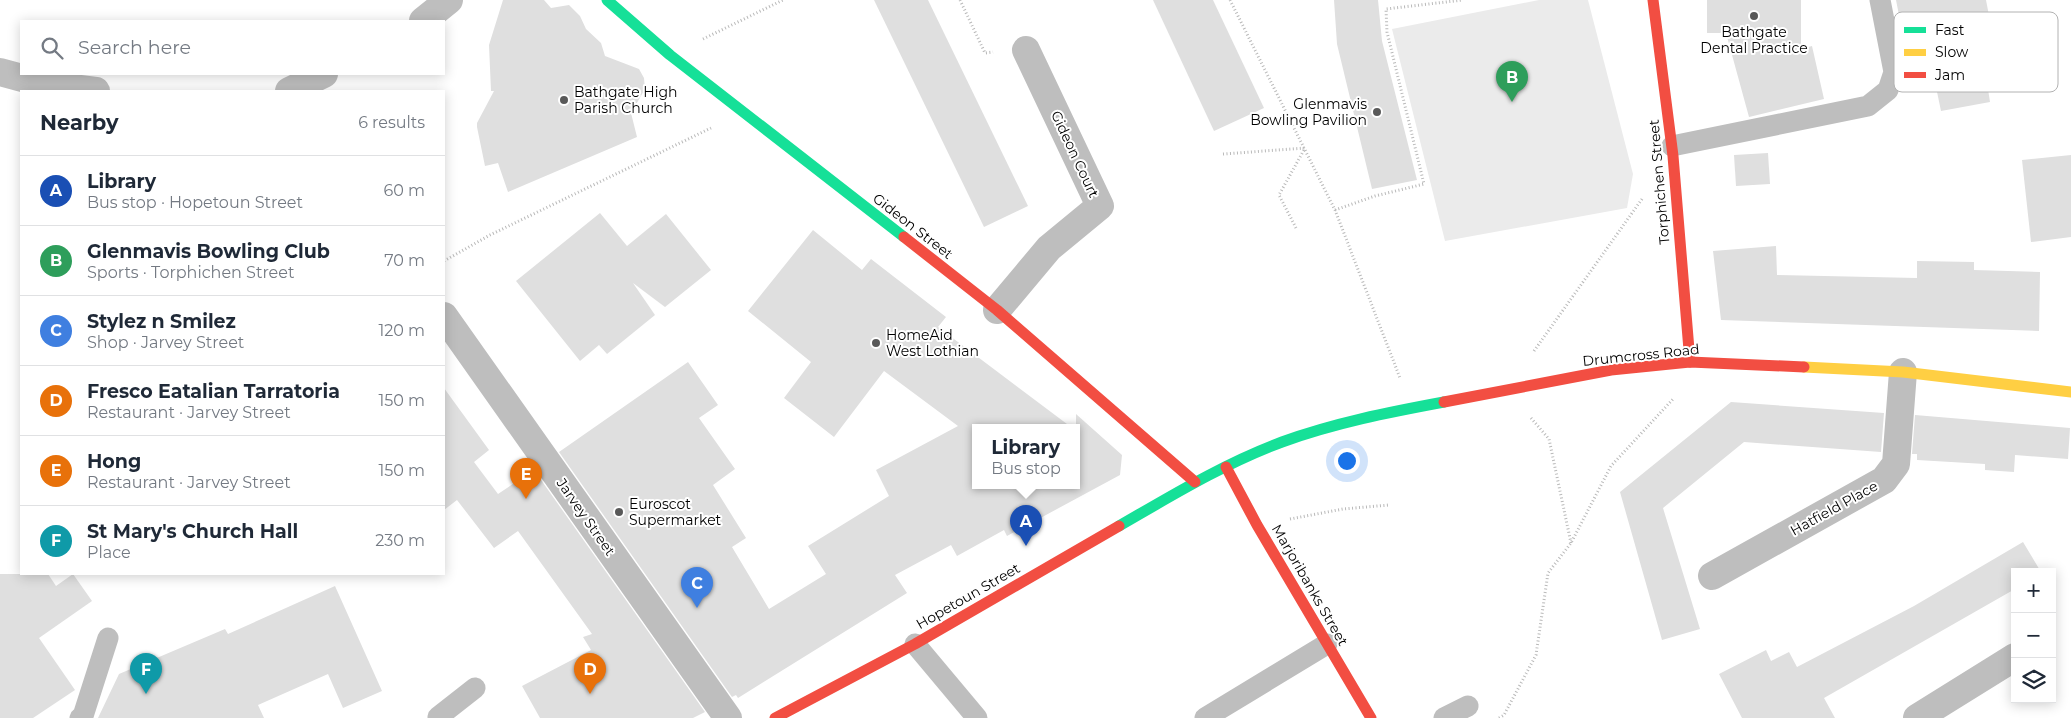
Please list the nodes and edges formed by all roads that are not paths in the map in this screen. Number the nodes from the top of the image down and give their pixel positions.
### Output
1 (449, 0) edge
2 (606, 0) edge
3 (1653, 0) edge
4 (1880, 0) edge
5 (424, 20) edge
6 (1026, 50) road end
7 (0, 72) edge
8 (322, 75) edge
9 (88, 90) edge
10 (291, 90) edge
11 (1672, 146) junction
12 (997, 310) junction
13 (445, 317) edge
14 (1690, 362) junction
15 (1903, 372) junction
16 (2071, 392) edge
17 (1226, 467) junction
18 (1195, 482) junction
19 (1712, 576) dead end
20 (108, 638) dead end
21 (915, 644) junction
22 (1327, 644) junction
23 (2013, 658) edge
24 (475, 688) dead end
25 (1468, 706) dead end
26 (80, 718) edge
27 (437, 718) edge
28 (728, 718) edge
29 (775, 718) edge
30 (977, 718) edge
31 (1205, 718) edge
32 (1371, 718) edge
33 (1444, 718) edge
34 (1917, 718) edge

1 - 5 street
2 - 12 street, Gideon Street
3 - 11 street, Torphichen Street
4 - 11 lane
6 - 12 street, Gideon Court
7 - 9 street
8 - 10 street
11 - 14 street, Torphichen Street
12 - 18 street, Gideon Street
13 - 28 street, Jarvey Street
14 - 15 street, Drumcross Road
14 - 17 street, Drumcross Road
15 - 16 street, Drumcross Road
15 - 19 street, Hatfield Place
17 - 18 street, Hopetoun Street
17 - 22 street, Marjoribanks Street
18 - 21 street, Hopetoun Street
20 - 26 lane
21 - 29 street, Hopetoun Street
21 - 30 lane
22 - 31 lane
22 - 32 street, Marjoribanks Street
23 - 34 street
24 - 27 lane
25 - 33 lane

